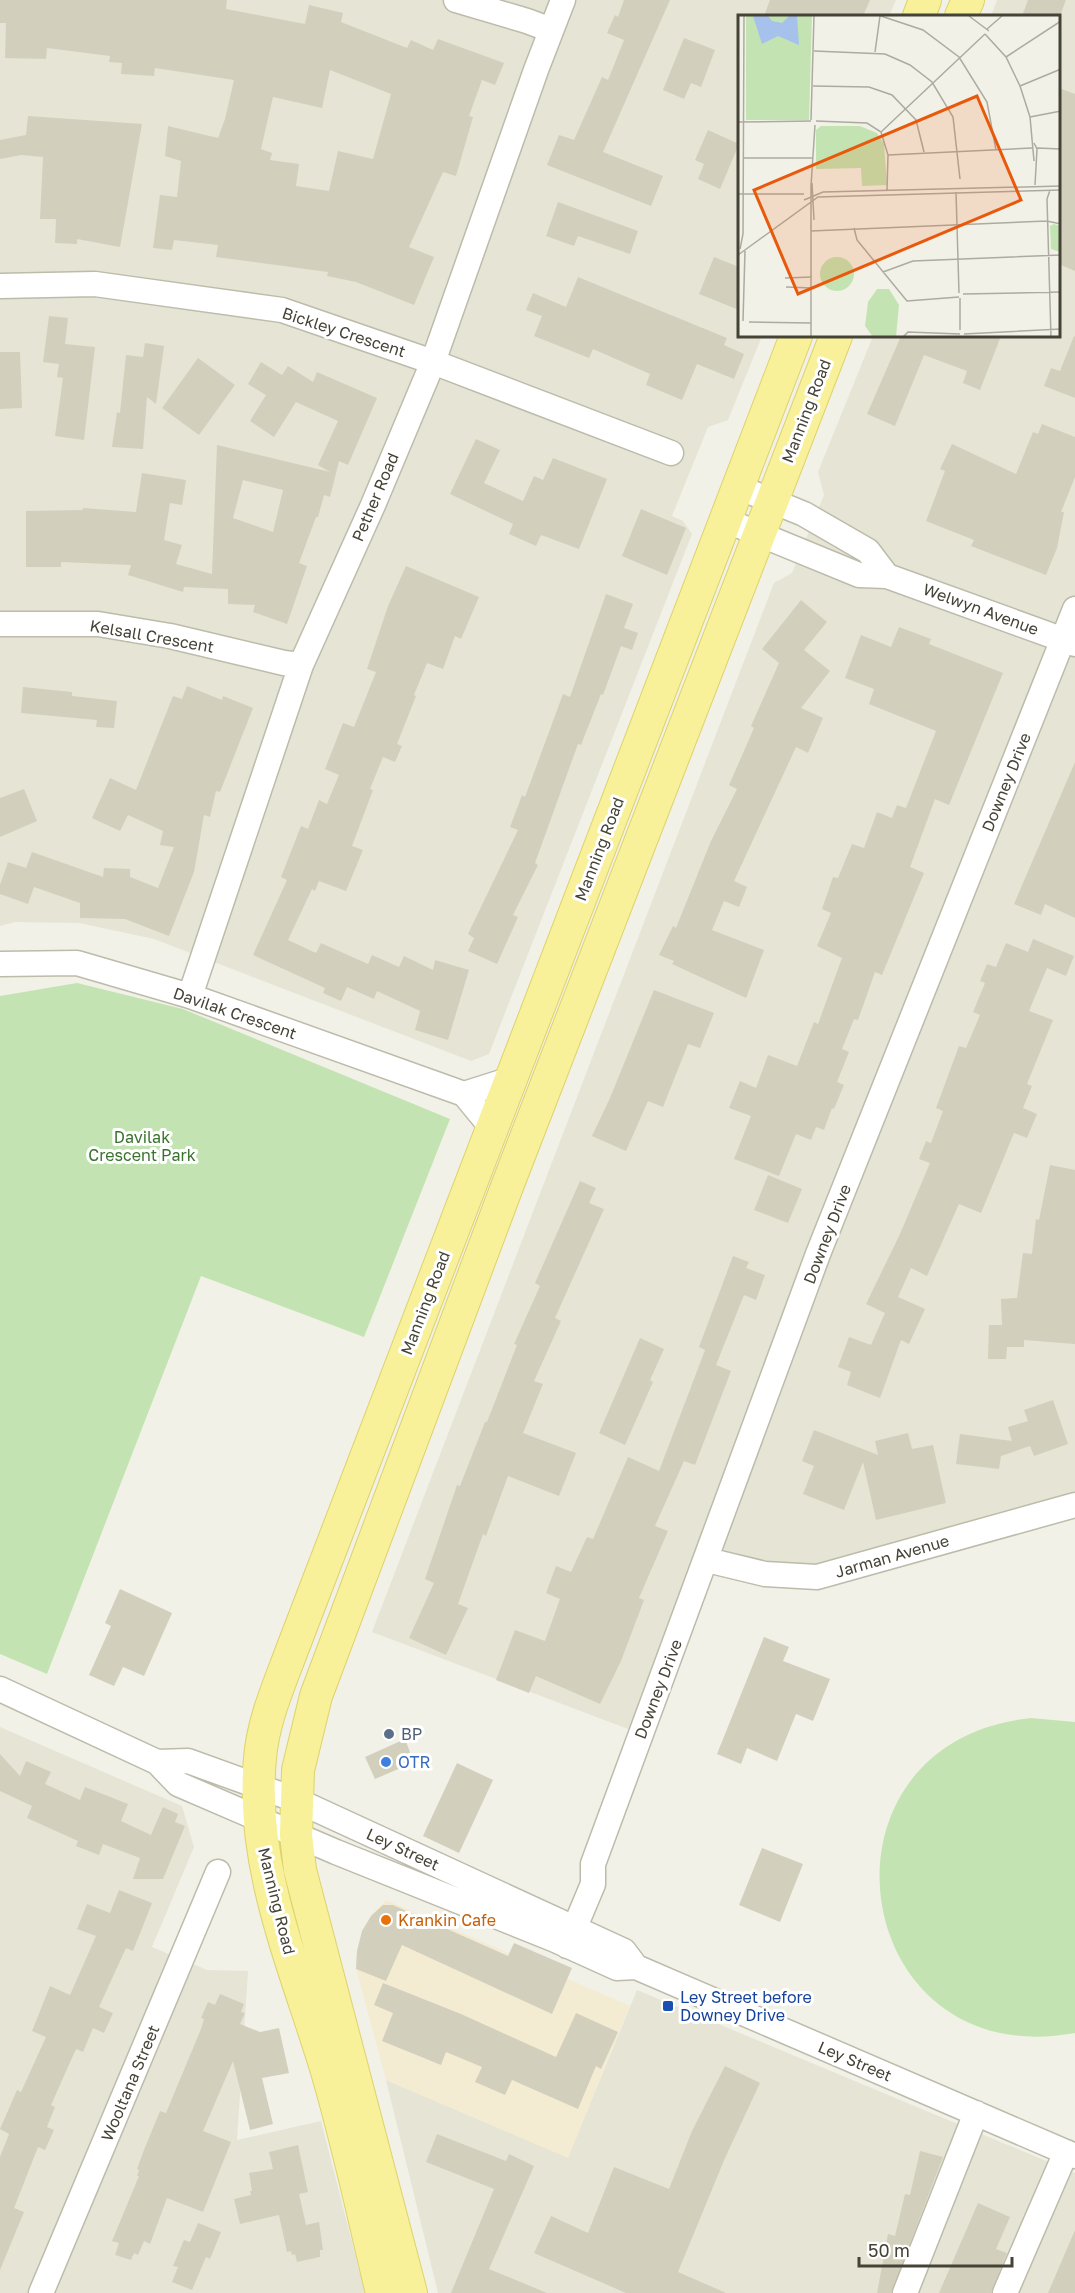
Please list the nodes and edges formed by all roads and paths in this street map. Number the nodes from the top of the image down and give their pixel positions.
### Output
1 (456, 0) edge
2 (563, 0) edge
3 (926, 0) edge
4 (968, 0) edge
5 (919, 15) edge
6 (961, 15) edge
7 (550, 30) junction
8 (0, 286) edge
9 (795, 338) edge
10 (835, 338) edge
11 (433, 362) junction
12 (671, 453) dead end
13 (738, 487) junction
14 (771, 500) junction
15 (725, 520) junction
16 (758, 533) junction
17 (887, 576) junction
18 (1075, 609) edge
19 (0, 624) edge
20 (1069, 641) edge
21 (301, 665) junction
22 (0, 964) edge
23 (190, 996) junction
24 (511, 1079) junction
25 (464, 1094) junction
26 (492, 1128) junction
27 (1075, 1505) edge
28 (707, 1560) junction
29 (0, 1689) edge
30 (296, 1800) junction
31 (259, 1802) junction
32 (296, 1835) junction
33 (218, 1872) dead end
34 (564, 1933) junction
35 (976, 2113) junction
36 (1071, 2154) edge
37 (41, 2293) edge
38 (382, 2293) edge
39 (411, 2293) edge
40 (905, 2293) edge
41 (1005, 2293) edge

1 - 7 street
2 - 7 street, Pether Road
3 - 5 main road
4 - 6 main road
7 - 11 street, Pether Road
8 - 11 street, Bickley Crescent
9 - 13 main road, Manning Road
10 - 14 main road, Manning Road
11 - 12 street, Bickley Crescent
11 - 21 street, Pether Road
13 - 14 street
13 - 15 main road, Manning Road
14 - 16 main road, Manning Road
14 - 17 street
15 - 16 street, Welwyn Avenue
15 - 24 main road, Manning Road
16 - 17 street, Welwyn Avenue
16 - 30 main road, Manning Road
17 - 20 street, Welwyn Avenue
18 - 20 street, Downey Drive
19 - 21 street, Kelsall Crescent
20 - 28 street, Downey Drive
21 - 23 street, Pether Road
22 - 23 street, Davilak Crescent
23 - 25 street, Davilak Crescent
24 - 25 street
24 - 26 main road, Manning Road
25 - 26 street
26 - 31 main road, Manning Road
27 - 28 street, Jarman Avenue
28 - 34 street, Downey Drive
29 - 31 street, Ley Street
30 - 31 street, Ley Street
30 - 32 main road, Manning Road
30 - 34 street, Ley Street
31 - 32 street, Ley Street
31 - 38 main road, Manning Road
32 - 34 street, Ley Street
32 - 39 main road, Manning Road
33 - 37 street, Wooltana Street
34 - 35 street, Ley Street
35 - 36 street, Ley Street
35 - 40 street
36 - 41 street

